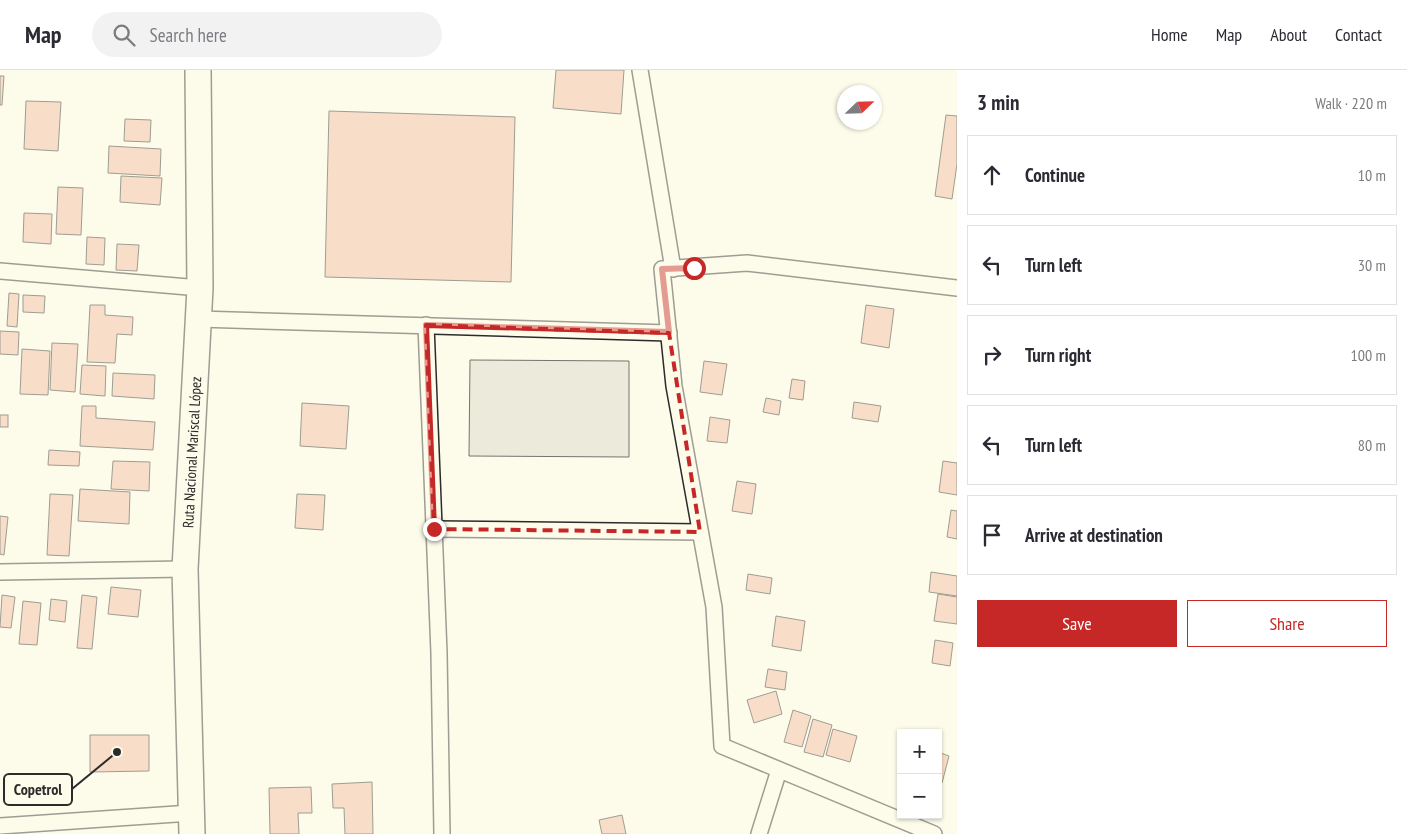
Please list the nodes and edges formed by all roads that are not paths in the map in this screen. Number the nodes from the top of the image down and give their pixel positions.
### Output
1 (198, 70) edge
2 (640, 70) edge
3 (673, 269) junction
4 (0, 271) edge
5 (200, 288) junction
6 (957, 288) edge
7 (199, 318) junction
8 (426, 325) junction
9 (669, 332) junction
10 (434, 529) junction
11 (700, 532) junction
12 (185, 569) junction
13 (0, 572) edge
14 (779, 770) junction
15 (192, 823) edge
16 (0, 826) edge
17 (442, 834) edge
18 (759, 834) edge
19 (934, 834) edge

1 - 5 highway, Ruta Nacional Mariscal López
2 - 3 street
3 - 6 street
3 - 9 street
4 - 5 street
5 - 7 highway, Ruta Nacional Mariscal López
7 - 8 street
7 - 12 highway, Ruta Nacional Mariscal López
8 - 9 street
8 - 10 street
9 - 11 street
10 - 11 street
10 - 17 street
11 - 14 street
12 - 13 street
12 - 15 highway, Ruta Nacional Mariscal López
14 - 18 street
14 - 19 street
15 - 16 street

